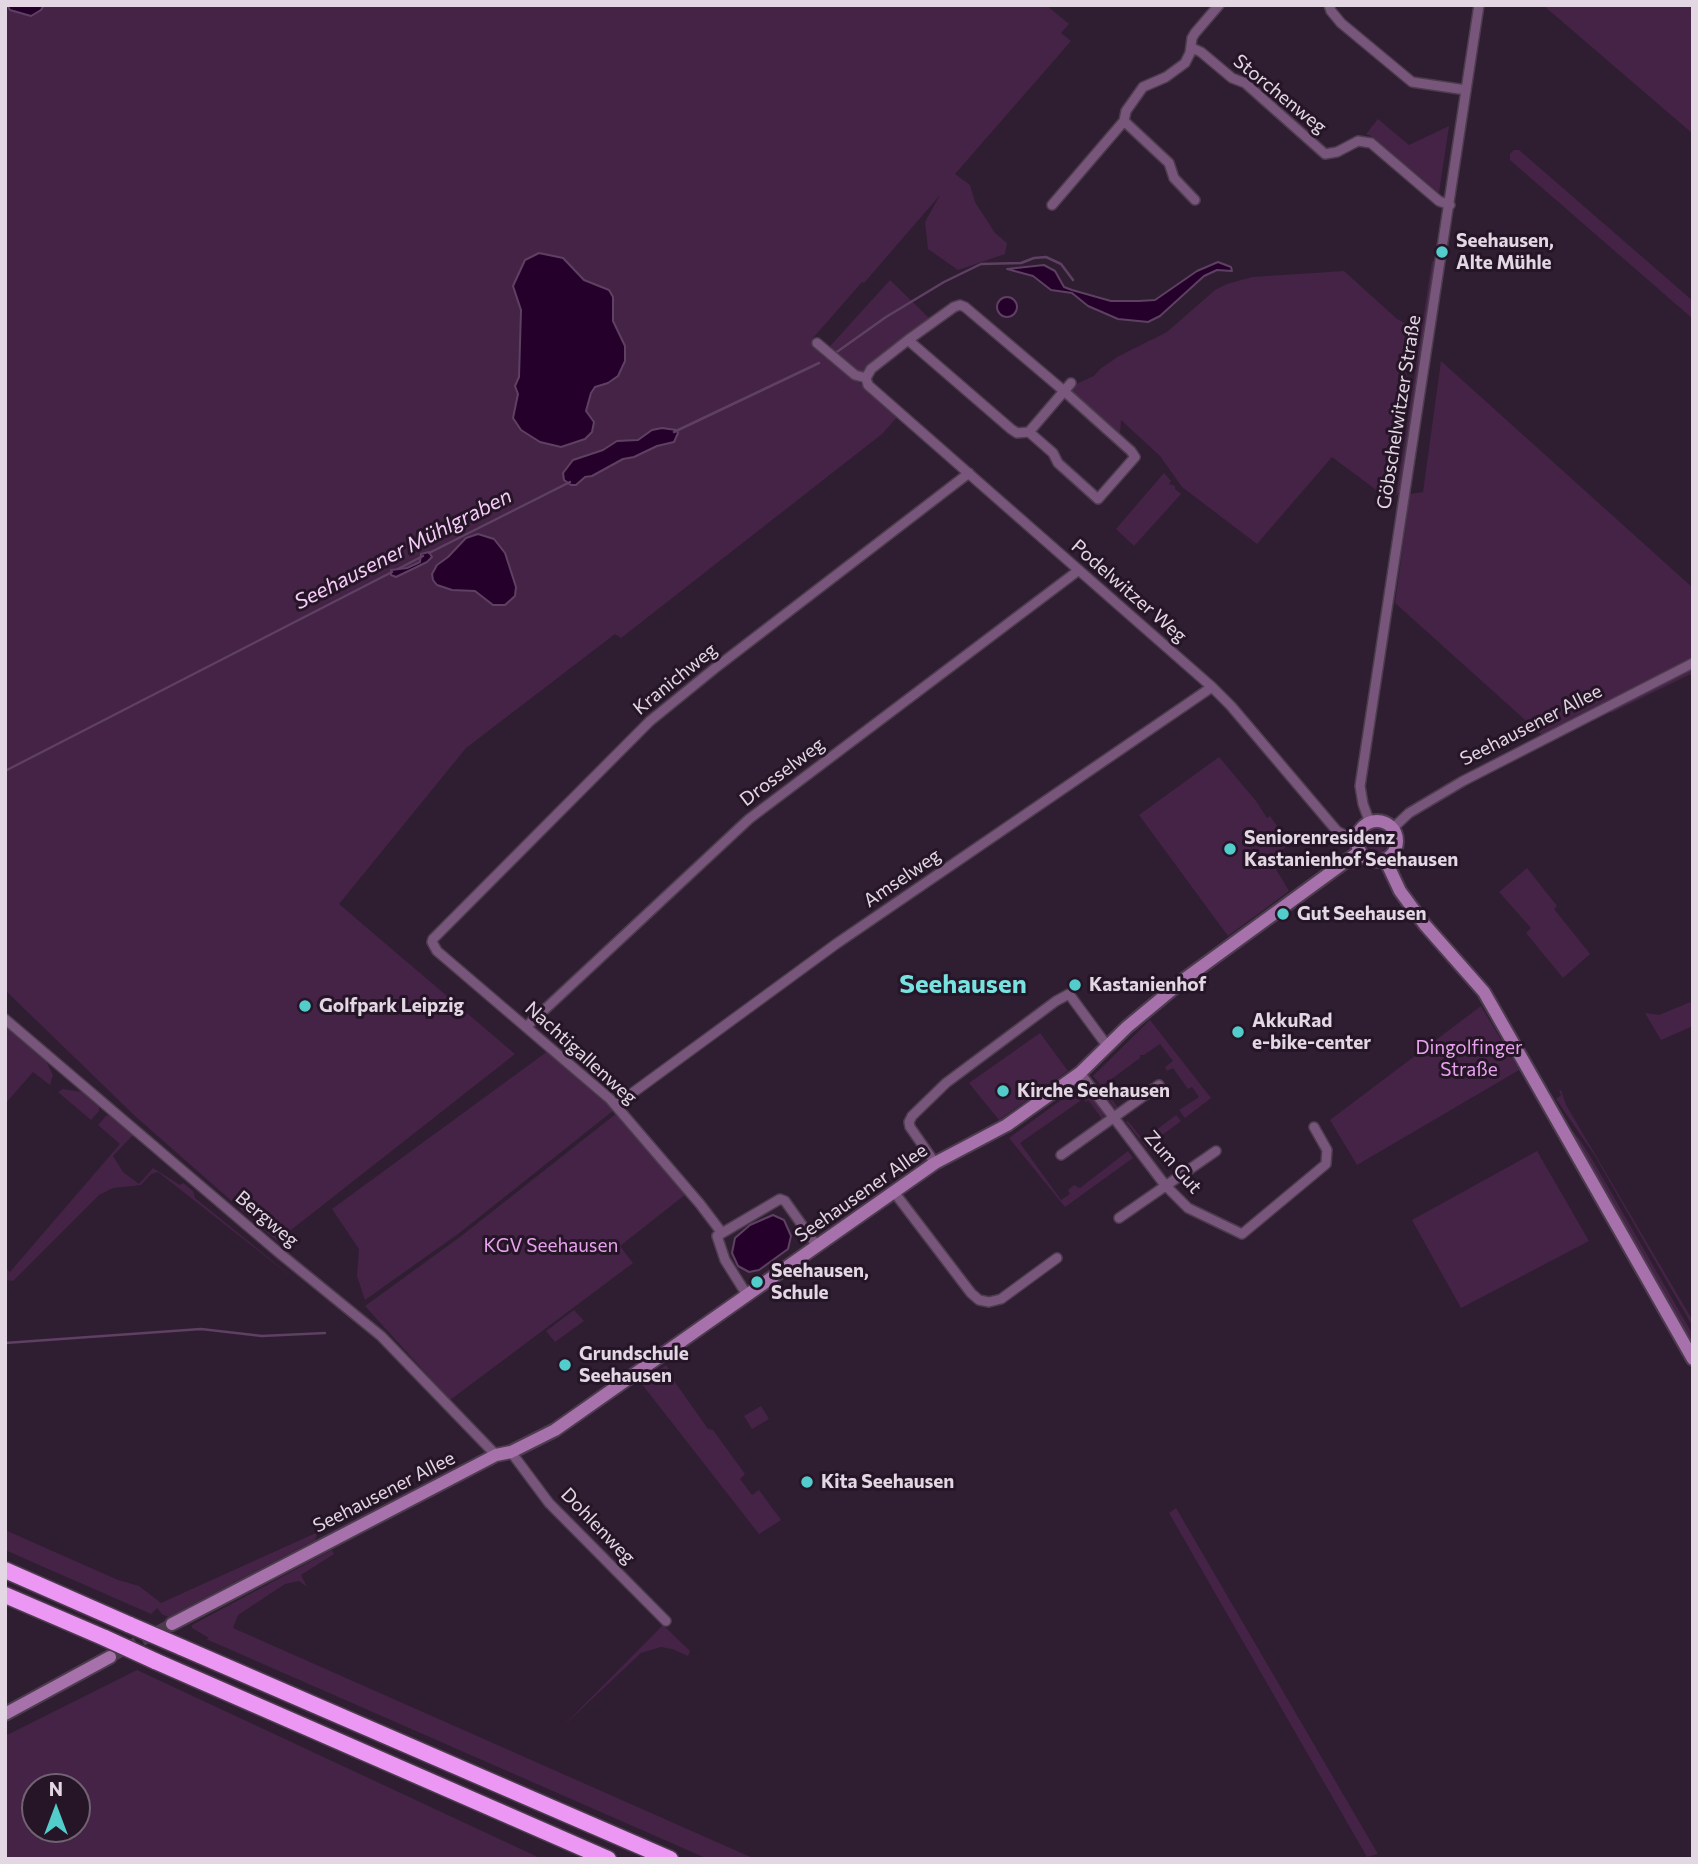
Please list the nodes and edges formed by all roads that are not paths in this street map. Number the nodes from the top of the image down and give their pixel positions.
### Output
1 (1219, 5) edge
2 (1329, 5) edge
3 (1479, 5) edge
4 (1192, 48) junction
5 (1466, 90) junction
6 (1124, 121) junction
7 (1195, 200) dead end
8 (1052, 205) dead end
9 (1450, 205) junction
10 (908, 340) junction
11 (817, 343) dead end
12 (866, 377) junction
13 (1067, 387) junction
14 (1030, 432) junction
15 (969, 473) junction
16 (1079, 570) junction
17 (1693, 663) edge
18 (1212, 687) junction
19 (1370, 823) junction
20 (1392, 829) junction
21 (1359, 845) junction
22 (1385, 859) junction
23 (432, 942) joint
24 (5, 1019) edge
25 (527, 1026) junction
26 (1108, 1047) junction
27 (1080, 1073) junction
28 (1160, 1085) dead end
29 (617, 1105) junction
30 (1113, 1118) junction
31 (1314, 1127) dead end
32 (1216, 1151) dead end
33 (1061, 1155) dead end
34 (935, 1163) junction
35 (1165, 1185) junction
36 (894, 1192) junction
37 (1119, 1218) dead end
38 (722, 1233) junction
39 (817, 1246) junction
40 (1057, 1258) dead end
41 (747, 1295) junction
42 (1693, 1359) edge
43 (511, 1452) junction
44 (496, 1455) junction
45 (5, 1570) edge
46 (5, 1595) edge
47 (666, 1620) dead end
48 (172, 1624) tunnel mouth
49 (110, 1657) tunnel mouth
50 (5, 1714) edge
51 (608, 1859) edge
52 (670, 1859) edge

1 - 4 street
2 - 5 street
3 - 5 street, Göbschelwitzer Straße
4 - 6 street
4 - 9 street, Storchenweg
5 - 9 street, Göbschelwitzer Straße
6 - 7 street
6 - 8 street
9 - 19 street, Göbschelwitzer Straße
10 - 12 street
10 - 13 street
10 - 14 street
11 - 12 street, Podelwitzer Weg
12 - 15 street, Podelwitzer Weg
13 - 14 street
13 - 14 street
15 - 16 street, Podelwitzer Weg
15 - 23 street, Kranichweg
16 - 18 street, Podelwitzer Weg
16 - 25 street, Drosselweg
17 - 20 street, Seehausener Allee
18 - 21 street, Podelwitzer Weg
18 - 29 street, Amselweg
19 - 20 street
19 - 21 street
20 - 22 street
21 - 22 street
21 - 26 street, Seehausener Allee
22 - 42 street
23 - 25 street, Nachtigallenweg
24 - 44 street, Bergweg
25 - 29 street, Nachtigallenweg
26 - 27 street, Seehausener Allee
26 - 34 street
27 - 30 street, Zum Gut
27 - 34 street, Seehausener Allee
28 - 30 street
29 - 38 street, Nachtigallenweg
30 - 33 street
30 - 35 street, Zum Gut
31 - 35 street, Zum Gut
32 - 35 street
34 - 36 street, Seehausener Allee
35 - 37 street
36 - 39 street, Seehausener Allee
36 - 40 street
38 - 39 street
38 - 41 street, Nachtigallenweg
39 - 41 street, Seehausener Allee
41 - 43 street, Seehausener Allee
43 - 44 street, Seehausener Allee
43 - 47 street, Dohlenweg
44 - 48 street, Seehausener Allee
45 - 52 highway, bridge
46 - 51 highway, bridge
49 - 50 street

